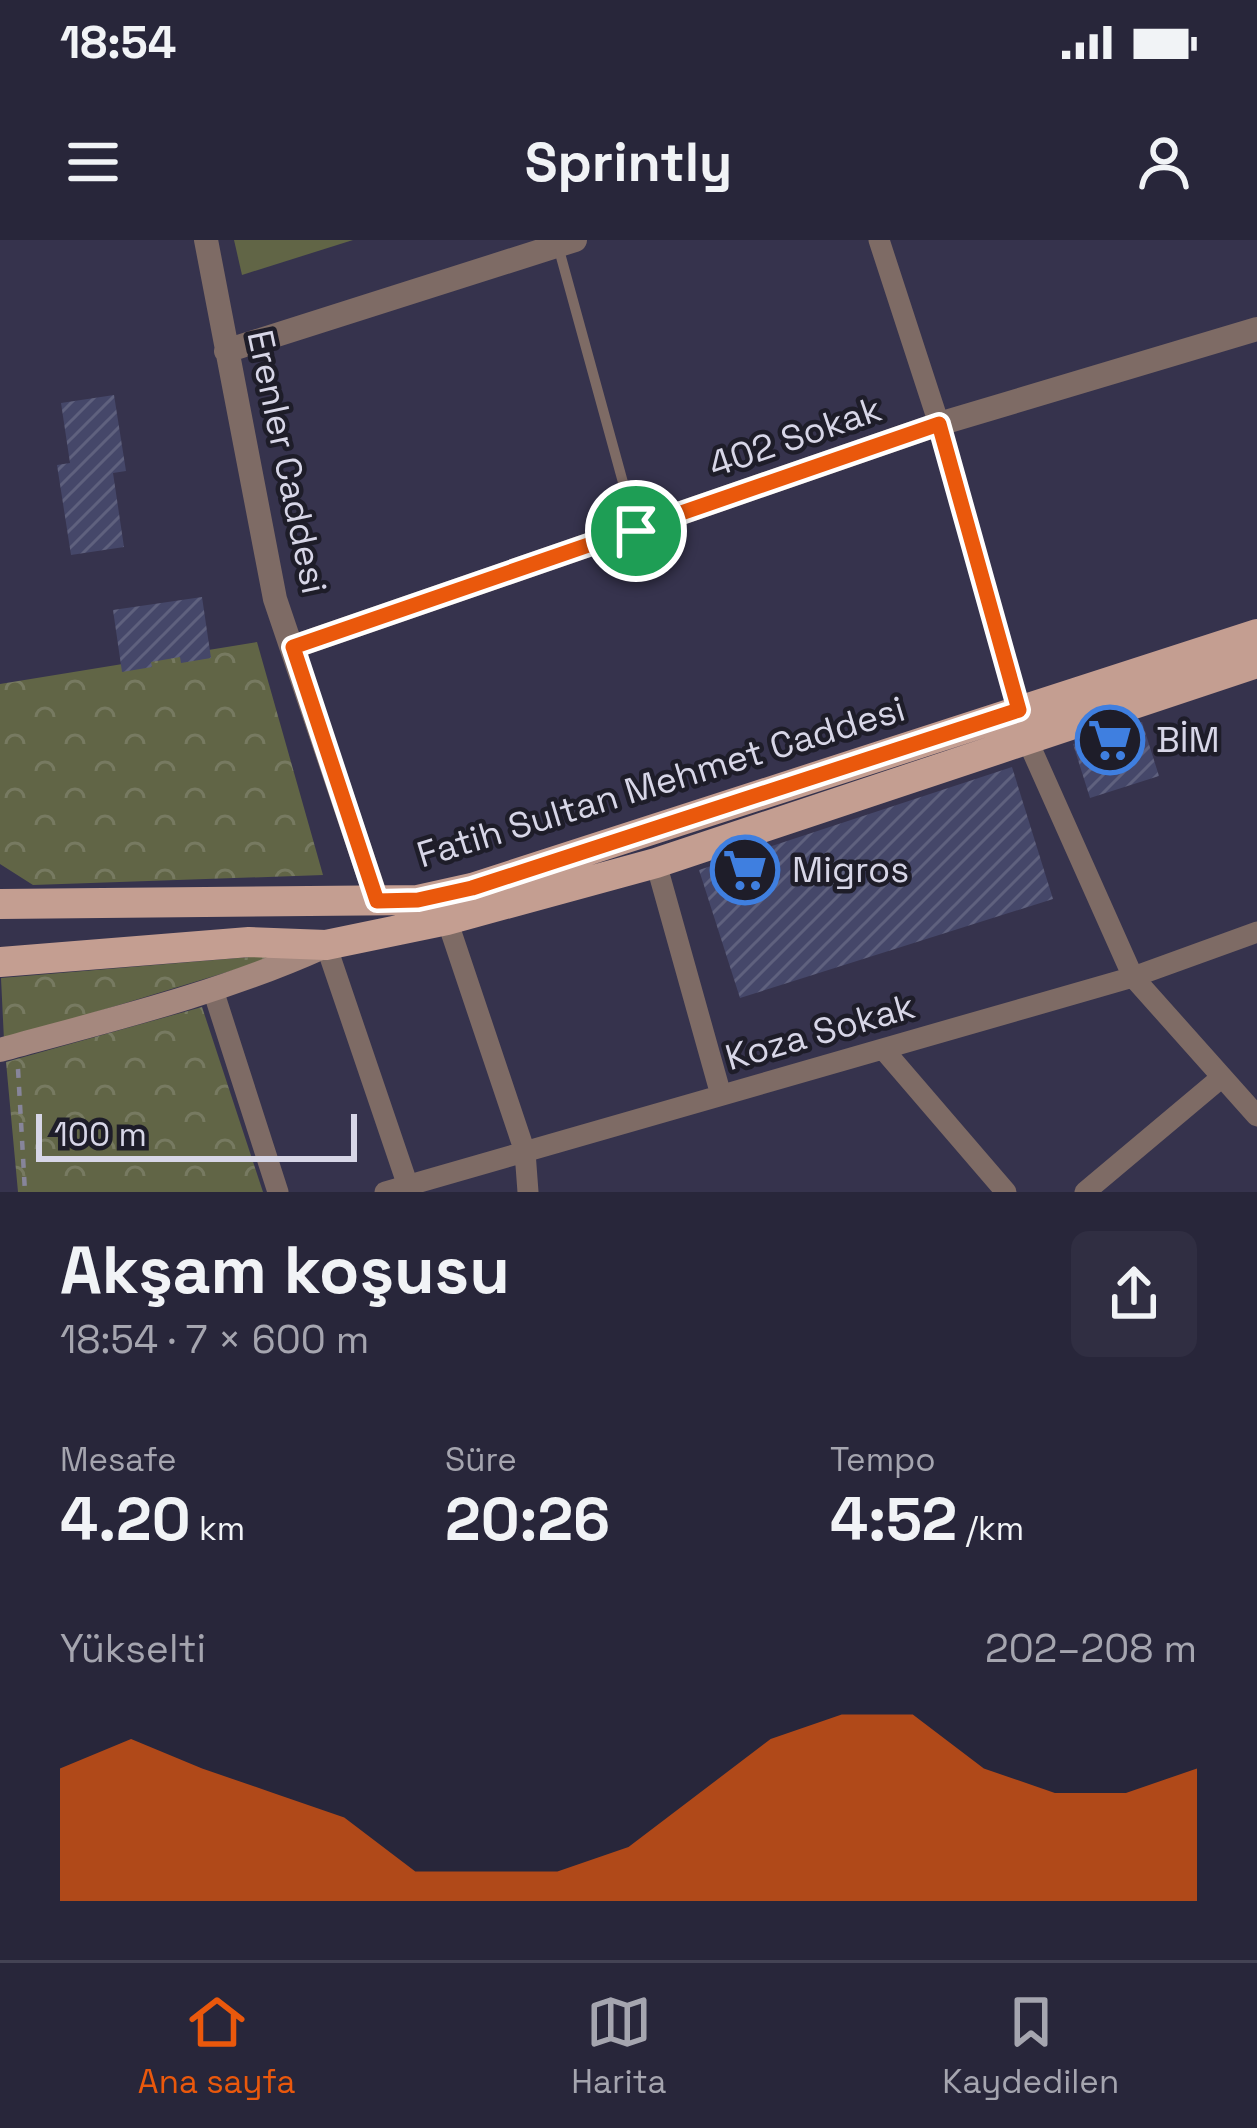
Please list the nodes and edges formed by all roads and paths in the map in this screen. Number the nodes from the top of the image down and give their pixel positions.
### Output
1 (206, 240) edge
2 (879, 240) edge
3 (566, 243) edge
4 (1257, 329) edge
5 (226, 351) junction
6 (939, 424) junction
7 (636, 531) junction
8 (1257, 634) edge
9 (293, 647) junction
10 (1257, 663) edge
11 (1023, 724) junction
12 (656, 863) junction
13 (377, 901) junction
14 (0, 904) edge
15 (447, 920) junction
16 (1257, 932) edge
17 (326, 945) junction
18 (0, 962) edge
19 (1133, 976) junction
20 (213, 991) junction
21 (9, 1048) edge
22 (883, 1048) junction
23 (1222, 1077) junction
24 (721, 1095) junction
25 (1257, 1116) edge
26 (525, 1152) junction
27 (397, 1189) edge
28 (25, 1192) edge
29 (278, 1192) edge
30 (528, 1192) edge
31 (1006, 1192) edge
32 (1085, 1192) edge

1 - 5 street, Erenler Caddesi
2 - 6 street
3 - 5 street
3 - 7 lane
4 - 6 street, 402 Sokak
5 - 9 street, Erenler Caddesi
6 - 7 street, 402 Sokak
6 - 11 street
7 - 9 street, 402 Sokak
8 - 11 main road, Fatih Sultan Mehmet Caddesi
9 - 13 street, Erenler Caddesi
10 - 11 main road, Fatih Sultan Mehmet Caddesi
11 - 12 main road, Fatih Sultan Mehmet Caddesi
11 - 13 main road, Fatih Sultan Mehmet Caddesi
11 - 19 street
12 - 15 main road, Fatih Sultan Mehmet Caddesi
12 - 24 street
13 - 14 main road, Fatih Sultan Mehmet Caddesi
15 - 17 main road, Fatih Sultan Mehmet Caddesi
15 - 26 street
16 - 19 street, Koza Sokak
17 - 18 main road, Fatih Sultan Mehmet Caddesi
17 - 20 main road
17 - 27 street
19 - 22 street, Koza Sokak
19 - 23 street
20 - 21 main road
20 - 29 street
21 - 28 path
22 - 24 street, Koza Sokak
22 - 31 street
23 - 25 street
23 - 32 street
24 - 26 street, Koza Sokak
26 - 27 street, Koza Sokak
26 - 30 street

